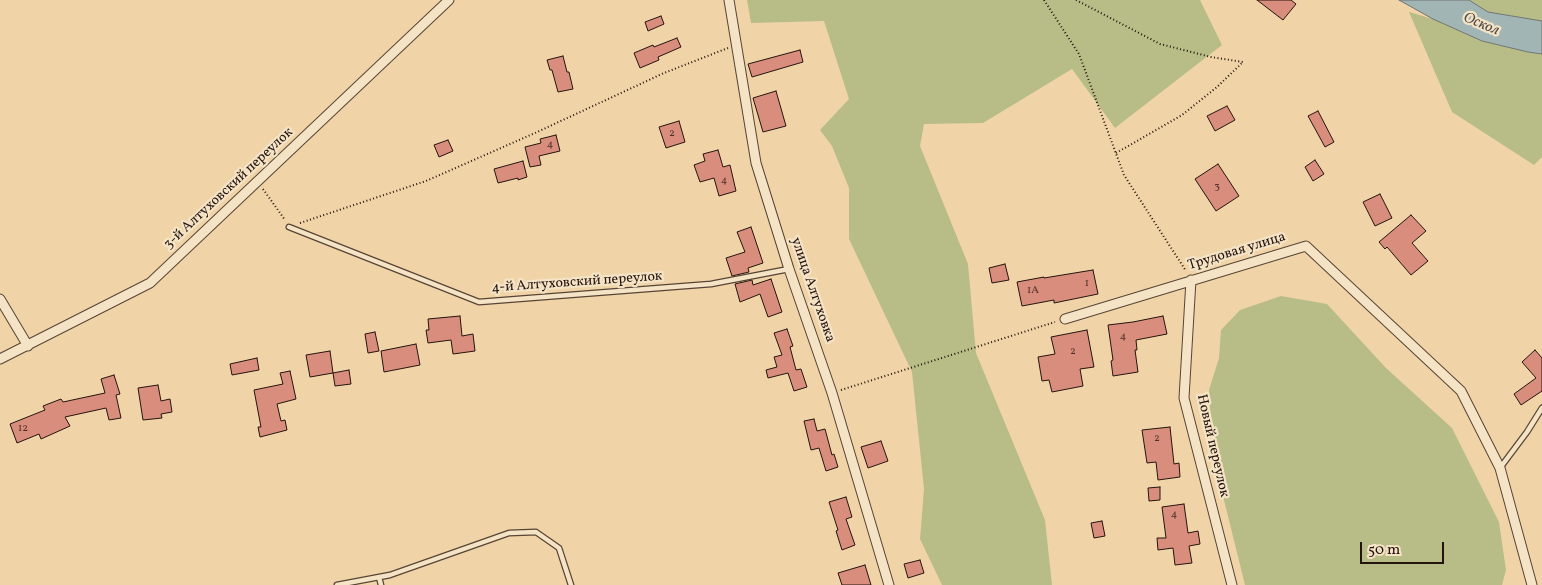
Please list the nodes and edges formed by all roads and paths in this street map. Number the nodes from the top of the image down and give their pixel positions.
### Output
1 (448, 0) edge
2 (729, 0) edge
3 (1044, 0) edge
4 (1076, 0) edge
5 (737, 44) junction
6 (1116, 154) junction
7 (257, 181) junction
8 (289, 227) junction
9 (789, 269) junction
10 (1191, 280) junction
11 (0, 298) edge
12 (1065, 319) joint
13 (28, 346) junction
14 (0, 359) edge
15 (832, 393) junction
16 (1542, 408) edge
17 (1500, 468) junction
18 (379, 577) junction
19 (337, 585) edge
20 (381, 585) edge
21 (571, 585) edge
22 (889, 585) edge
23 (1232, 585) edge
24 (1532, 585) edge

1 - 7 street, 3-й Алтуховский переулок
2 - 5 street, улица Алтуховка
3 - 6 path
4 - 6 path
5 - 8 path
5 - 9 street, улица Алтуховка
6 - 10 path
7 - 8 path
7 - 13 street, 3-й Алтуховский переулок
8 - 9 lane, 4-й Алтуховский переулок
9 - 15 street, улица Алтуховка
10 - 12 street, Трудовая улица
10 - 17 street, Трудовая улица
10 - 23 street, Новый переулок
11 - 13 street
12 - 15 path
13 - 14 street, 3-й Алтуховский переулок
15 - 22 street, улица Алтуховка
16 - 17 lane
17 - 24 street, Трудовая улица
18 - 19 lane
18 - 20 lane
18 - 21 lane

